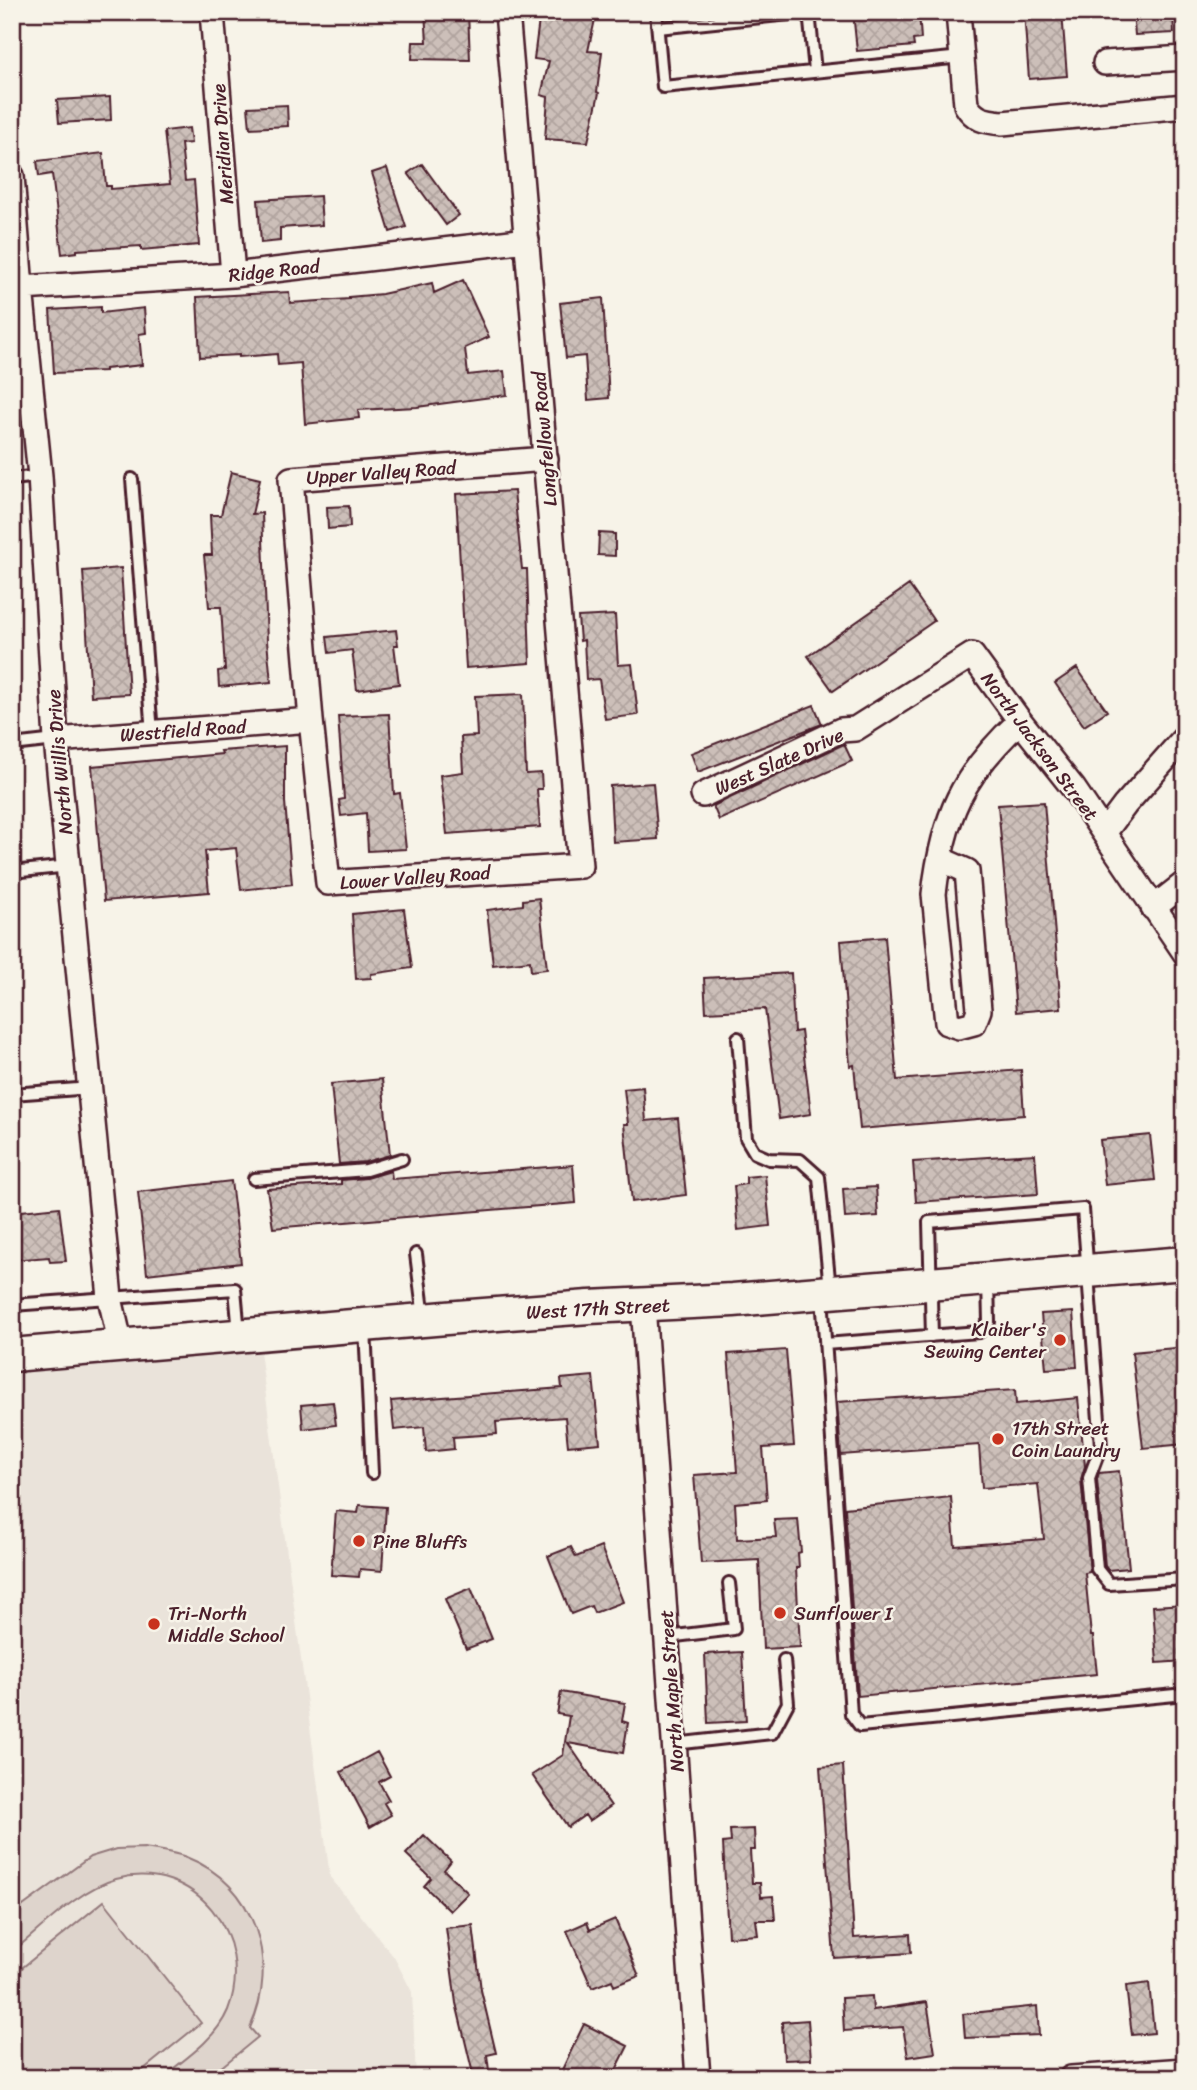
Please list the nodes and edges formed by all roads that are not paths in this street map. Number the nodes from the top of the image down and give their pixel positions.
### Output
1 (212, 12) edge
2 (507, 12) edge
3 (656, 12) edge
4 (958, 12) edge
5 (658, 28) junction
6 (962, 57) junction
7 (1185, 58) edge
8 (1105, 63) dead end
9 (815, 71) junction
10 (1185, 106) edge
11 (13, 185) edge
12 (15, 237) edge
13 (527, 240) junction
14 (233, 275) junction
15 (21, 288) junction
16 (545, 459) junction
17 (40, 476) junction
18 (12, 478) edge
19 (132, 479) dead end
20 (311, 720) junction
21 (1020, 721) junction
22 (855, 729) joint
23 (152, 733) junction
24 (1185, 737) edge
25 (56, 740) junction
26 (12, 745) edge
27 (702, 794) dead end
28 (1104, 833) junction
29 (940, 859) junction
30 (69, 866) junction
31 (580, 866) joint
32 (12, 872) edge
33 (1185, 883) edge
34 (1153, 908) junction
35 (1185, 953) edge
36 (738, 1038) dead end
37 (91, 1088) junction
38 (12, 1094) edge
39 (402, 1159) dead end
40 (254, 1179) dead end
41 (416, 1254) dead end
42 (1185, 1263) edge
43 (1088, 1271) junction
44 (988, 1279) junction
45 (929, 1284) junction
46 (826, 1292) junction
47 (110, 1298) junction
48 (643, 1305) junction
49 (12, 1306) edge
50 (424, 1320) junction
51 (365, 1325) junction
52 (239, 1336) junction
53 (932, 1336) junction
54 (825, 1344) junction
55 (121, 1346) junction
56 (12, 1355) edge
57 (372, 1473) dead end
58 (1185, 1579) edge
59 (729, 1583) dead end
60 (667, 1637) junction
61 (784, 1660) dead end
62 (1185, 1694) edge
63 (674, 1744) junction
64 (1185, 2070) edge
65 (698, 2078) edge
66 (1071, 2078) edge

1 - 14 street, Meridian Drive
2 - 13 street, Longfellow Road
3 - 5 lane
4 - 6 street
5 - 9 lane
5 - 9 lane
6 - 9 lane
6 - 10 street
7 - 8 street
11 - 12 street, North Willis Drive
12 - 15 street, North Willis Drive
13 - 14 street, Ridge Road
13 - 16 street, Longfellow Road
14 - 15 street, Ridge Road
15 - 17 street, North Willis Drive
16 - 20 street, Upper Valley Road
16 - 31 street, Longfellow Road
17 - 18 lane
17 - 25 street, North Willis Drive
19 - 23 lane
20 - 23 street, Westfield Road
20 - 31 street, Lower Valley Road
21 - 22 street, North Jackson Street
21 - 28 street, North Jackson Street
21 - 29 street
22 - 27 street, West Slate Drive
23 - 25 street, Westfield Road
24 - 28 street
25 - 26 lane
25 - 30 street, North Willis Drive
28 - 34 street, North Jackson Street
29 - 29 street
30 - 32 lane
30 - 37 street, North Willis Drive
33 - 34 street
34 - 35 street, North Jackson Street
36 - 46 lane
37 - 38 lane
37 - 47 street, North Willis Drive
39 - 40 lane
41 - 50 lane
42 - 43 main road, West 17th Street
43 - 44 main road, West 17th Street
43 - 45 lane
43 - 58 lane
44 - 45 main road, West 17th Street
44 - 53 lane
45 - 46 main road, West 17th Street
45 - 53 lane
46 - 48 main road, West 17th Street
46 - 54 lane
47 - 49 lane
47 - 52 lane
47 - 55 street, North Willis Drive
48 - 50 main road, West 17th Street
48 - 60 street, North Maple Street
50 - 51 main road, West 17th Street
51 - 52 main road, West 17th Street
51 - 57 lane
52 - 55 main road, West 17th Street
53 - 54 lane
54 - 62 lane
55 - 56 main road, West 17th Street
59 - 60 lane
60 - 63 street, North Maple Street
61 - 63 lane
63 - 65 street, North Maple Street
64 - 66 street

